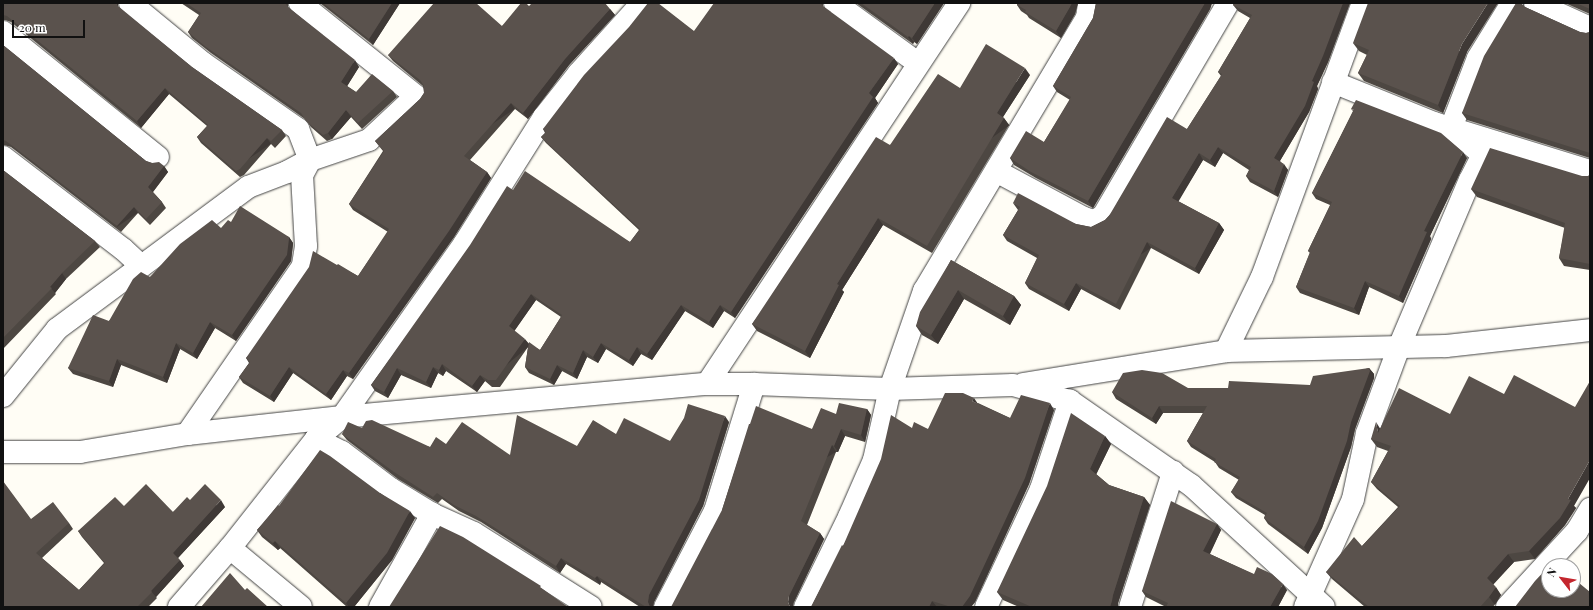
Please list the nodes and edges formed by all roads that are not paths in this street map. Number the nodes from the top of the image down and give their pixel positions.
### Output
1 (130, 3) edge
2 (300, 3) edge
3 (642, 3) edge
4 (835, 3) edge
5 (959, 3) edge
6 (1088, 3) edge
7 (1228, 3) edge
8 (1363, 3) edge
9 (1512, 3) edge
10 (1535, 3) edge
11 (1590, 28) edge
12 (3, 32) edge
13 (918, 63) junction
14 (1333, 82) junction
15 (1451, 128) junction
16 (3, 157) edge
17 (158, 157) dead end
18 (310, 160) junction
19 (996, 171) junction
20 (1590, 171) edge
21 (142, 266) junction
22 (1590, 330) edge
23 (1399, 347) junction
24 (1226, 351) junction
25 (707, 384) junction
26 (754, 384) junction
27 (1013, 385) junction
28 (890, 389) junction
29 (3, 396) edge
30 (1070, 401) junction
31 (342, 417) junction
32 (187, 434) junction
33 (316, 439) junction
34 (3, 452) edge
35 (1173, 472) junction
36 (1590, 509) edge
37 (432, 514) junction
38 (230, 548) junction
39 (563, 600) edge
40 (1313, 603) edge
41 (985, 606) edge
42 (179, 607) edge
43 (301, 607) edge
44 (380, 607) edge
45 (591, 607) edge
46 (665, 607) edge
47 (805, 607) edge
48 (1130, 607) edge
49 (1507, 607) edge

1 - 18 street
2 - 18 street
3 - 31 street
4 - 13 street
5 - 13 street
6 - 19 street
7 - 19 street
8 - 14 street
9 - 15 street
10 - 11 street
12 - 17 street
13 - 25 street
14 - 15 street
14 - 24 street
15 - 20 street
15 - 23 street
16 - 21 street
18 - 21 street
18 - 32 street
19 - 28 street
21 - 29 street
22 - 23 street
23 - 24 street
23 - 40 street
24 - 27 street
25 - 26 street
25 - 31 street
26 - 28 street
26 - 46 street
27 - 28 street
27 - 30 street
28 - 47 street
30 - 35 street
30 - 41 street
31 - 32 street
31 - 33 street
32 - 34 street
33 - 37 street
33 - 38 street
35 - 40 street
35 - 48 street
36 - 49 street
37 - 39 street
37 - 44 street
38 - 42 street
38 - 43 street
39 - 45 street

